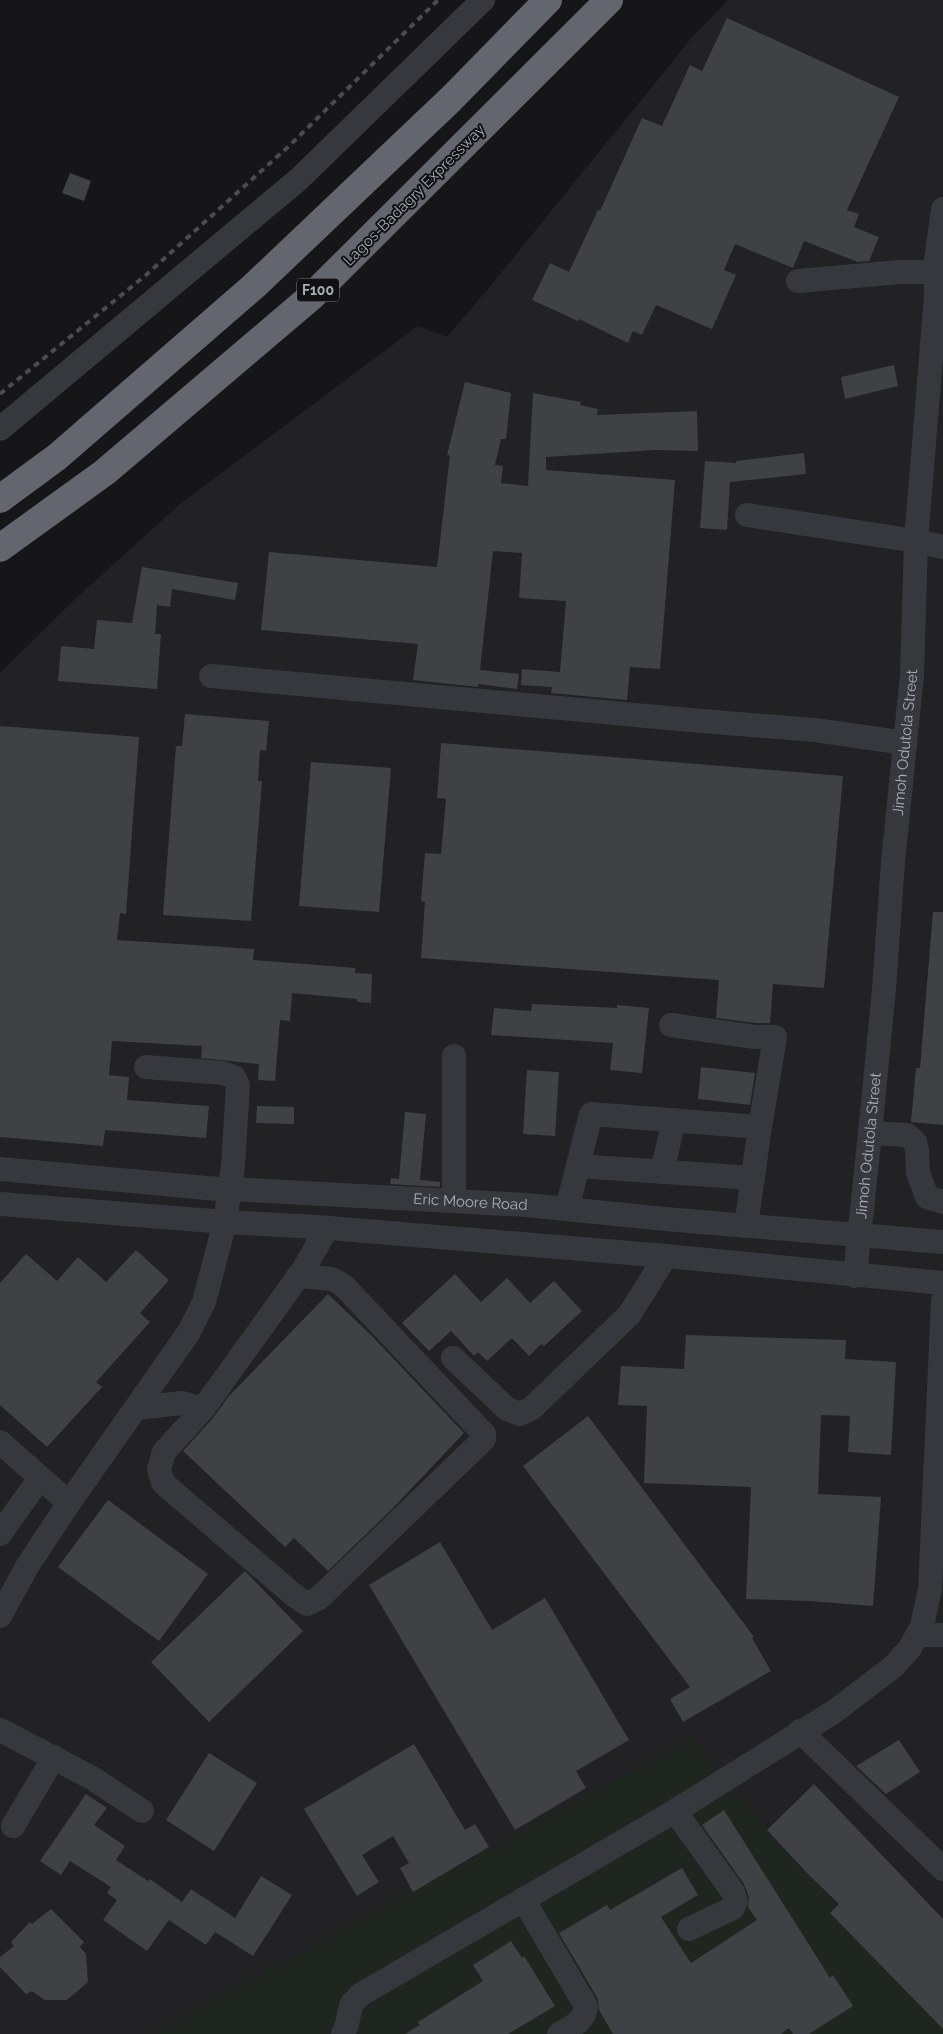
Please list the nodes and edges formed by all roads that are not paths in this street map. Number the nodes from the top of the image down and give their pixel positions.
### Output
1 (482, 0) edge
2 (548, 0) edge
3 (609, 0) edge
4 (943, 208) edge
5 (798, 281) dead end
6 (939, 287) edge
7 (0, 429) edge
8 (0, 498) edge
9 (747, 515) dead end
10 (916, 541) junction
11 (943, 547) edge
12 (0, 548) edge
13 (211, 676) dead end
14 (905, 743) junction
15 (671, 1026) dead end
16 (454, 1056) dead end
17 (146, 1067) dead end
18 (674, 1120) junction
19 (760, 1127) junction
20 (870, 1134) junction
21 (578, 1166) junction
22 (0, 1169) edge
23 (662, 1172) junction
24 (753, 1178) junction
25 (229, 1190) junction
26 (454, 1201) junction
27 (943, 1202) edge
28 (0, 1204) edge
29 (567, 1209) junction
30 (225, 1222) junction
31 (746, 1226) junction
32 (328, 1228) junction
33 (858, 1236) junction
34 (943, 1242) edge
35 (666, 1256) junction
36 (298, 1276) junction
37 (855, 1276) junction
38 (943, 1283) edge
39 (943, 1301) edge
40 (453, 1358) dead end
41 (137, 1408) junction
42 (203, 1409) junction
43 (0, 1442) edge
44 (939, 1464) edge
45 (40, 1478) junction
46 (938, 1497) edge
47 (69, 1502) junction
48 (0, 1534) edge
49 (0, 1616) edge
50 (943, 1634) edge
51 (918, 1635) junction
52 (0, 1730) edge
53 (800, 1731) junction
54 (54, 1757) junction
55 (142, 1811) dead end
56 (675, 1811) junction
57 (13, 1826) dead end
58 (943, 1869) edge
59 (523, 1899) junction
60 (688, 1929) dead end
61 (343, 2034) edge
62 (558, 2034) edge

1 - 7 street
2 - 8 highway
3 - 12 highway, Lagos-Badagry Expressway / F100
4 - 6 street, Jimoh Odutola Street
5 - 6 street
6 - 10 street, Jimoh Odutola Street
9 - 10 street
10 - 11 street
10 - 14 street, Jimoh Odutola Street
13 - 14 street
14 - 20 street, Jimoh Odutola Street
15 - 19 street
16 - 26 street
17 - 25 street
18 - 19 street
18 - 21 street
18 - 23 street
19 - 24 street
20 - 27 street
20 - 33 street, Jimoh Odutola Street
21 - 23 street
21 - 29 street
22 - 25 street, Eric Moore Road
23 - 24 street
24 - 31 street
25 - 26 street, Eric Moore Road
25 - 30 street
26 - 29 street, Eric Moore Road
28 - 30 street
29 - 31 street, Eric Moore Road
30 - 32 street
30 - 41 street
31 - 33 street, Eric Moore Road
32 - 35 street
32 - 36 street
33 - 34 street, Eric Moore Road
33 - 37 street, Jimoh Odutola Street
35 - 37 street
35 - 40 street
36 - 42 street
36 - 42 street
37 - 38 street
39 - 44 street
41 - 42 street
41 - 47 street
43 - 45 street
44 - 46 street
45 - 47 street
45 - 48 street
46 - 51 street
47 - 49 street
50 - 51 street
51 - 53 street
52 - 54 street
53 - 56 street
53 - 58 street
54 - 55 street
54 - 57 street
56 - 59 street
56 - 60 street
59 - 61 street
59 - 62 street

